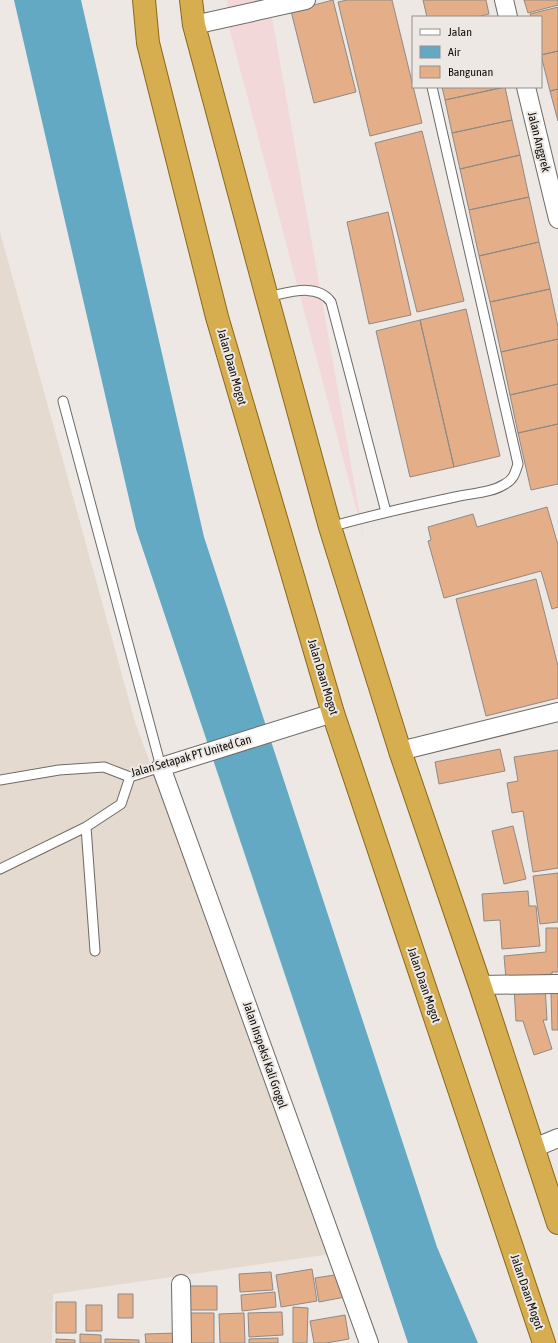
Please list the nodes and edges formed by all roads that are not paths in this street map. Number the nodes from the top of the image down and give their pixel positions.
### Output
1 (144, 0) edge
2 (191, 0) edge
3 (306, 0) edge
4 (504, 0) edge
5 (508, 16) edge
6 (194, 25) junction
7 (432, 88) edge
8 (526, 88) edge
9 (558, 220) edge
10 (267, 297) junction
11 (63, 401) dead end
12 (386, 512) junction
13 (330, 527) junction
14 (558, 712) edge
15 (326, 716) junction
16 (400, 751) junction
17 (164, 766) junction
18 (130, 776) junction
19 (0, 780) edge
20 (86, 827) junction
21 (0, 869) edge
22 (95, 952) dead end
23 (558, 984) edge
24 (480, 985) junction
25 (558, 1138) edge
26 (534, 1148) junction
27 (558, 1223) edge
28 (181, 1284) dead end
29 (182, 1343) edge
30 (369, 1343) edge
31 (544, 1343) edge

1 - 15 highway, Jalan Daan Mogot
2 - 6 highway
3 - 6 street
4 - 5 street
6 - 10 highway
7 - 12 lane
8 - 9 street, Jalan Anggrek
10 - 12 lane
10 - 13 highway
11 - 17 lane
12 - 13 lane
13 - 16 highway
14 - 16 street
15 - 17 street, Jalan Setapak PT United Can
15 - 31 highway, Jalan Daan Mogot
16 - 24 highway
17 - 18 lane, Jalan Setapak PT United Can
17 - 30 street, Jalan Inspeksi Kali Grogol
18 - 19 lane, Jalan Setapak PT United Can
18 - 20 lane
20 - 21 lane
20 - 22 lane
23 - 24 street
24 - 26 highway
25 - 26 street
26 - 27 highway
28 - 29 street

